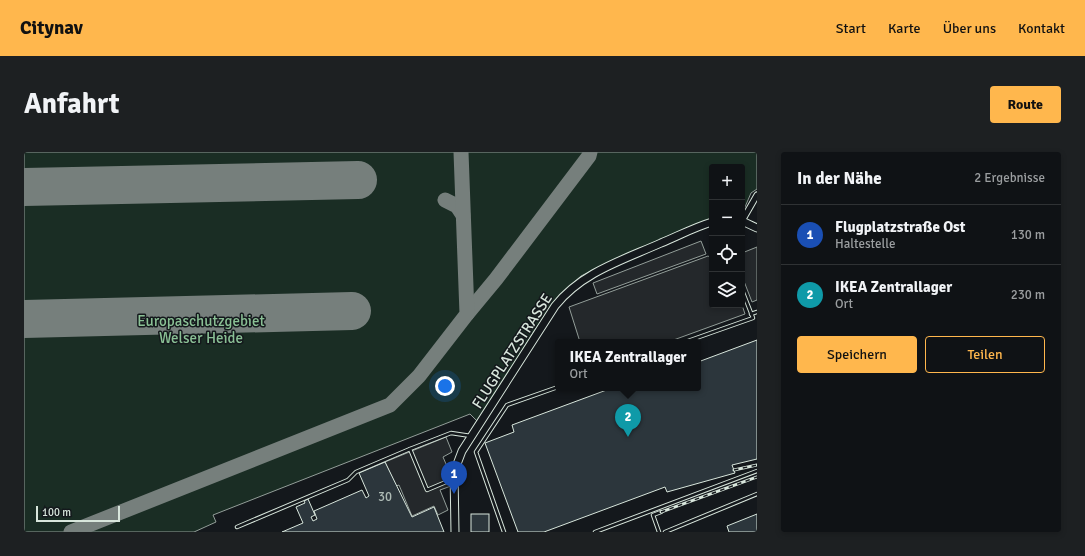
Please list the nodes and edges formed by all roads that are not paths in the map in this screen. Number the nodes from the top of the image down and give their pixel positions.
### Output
1 (757, 195) edge
2 (745, 216) edge
3 (745, 222) edge
4 (709, 223) edge
5 (757, 228) edge
6 (745, 298) edge
7 (757, 312) edge
8 (751, 314) junction
9 (694, 339) edge
10 (555, 388) edge
11 (471, 436) junction
12 (410, 449) junction
13 (757, 472) edge
14 (454, 482) junction
15 (757, 494) edge
16 (661, 512) dead end
17 (237, 527) dead end
18 (455, 532) edge
19 (504, 532) edge
20 (595, 532) edge
21 (659, 532) edge
22 (665, 532) edge

1 - 2 street
3 - 5 street
4 - 11 street, FLUGPLATZSTRASSE
6 - 8 lane
7 - 8 lane
8 - 9 lane
10 - 19 lane
11 - 12 lane
11 - 14 street, FLUGPLATZSTRASSE
12 - 14 lane
12 - 17 lane
13 - 20 lane
14 - 18 street, FLUGPLATZSTRASSE
15 - 22 lane
16 - 21 lane

